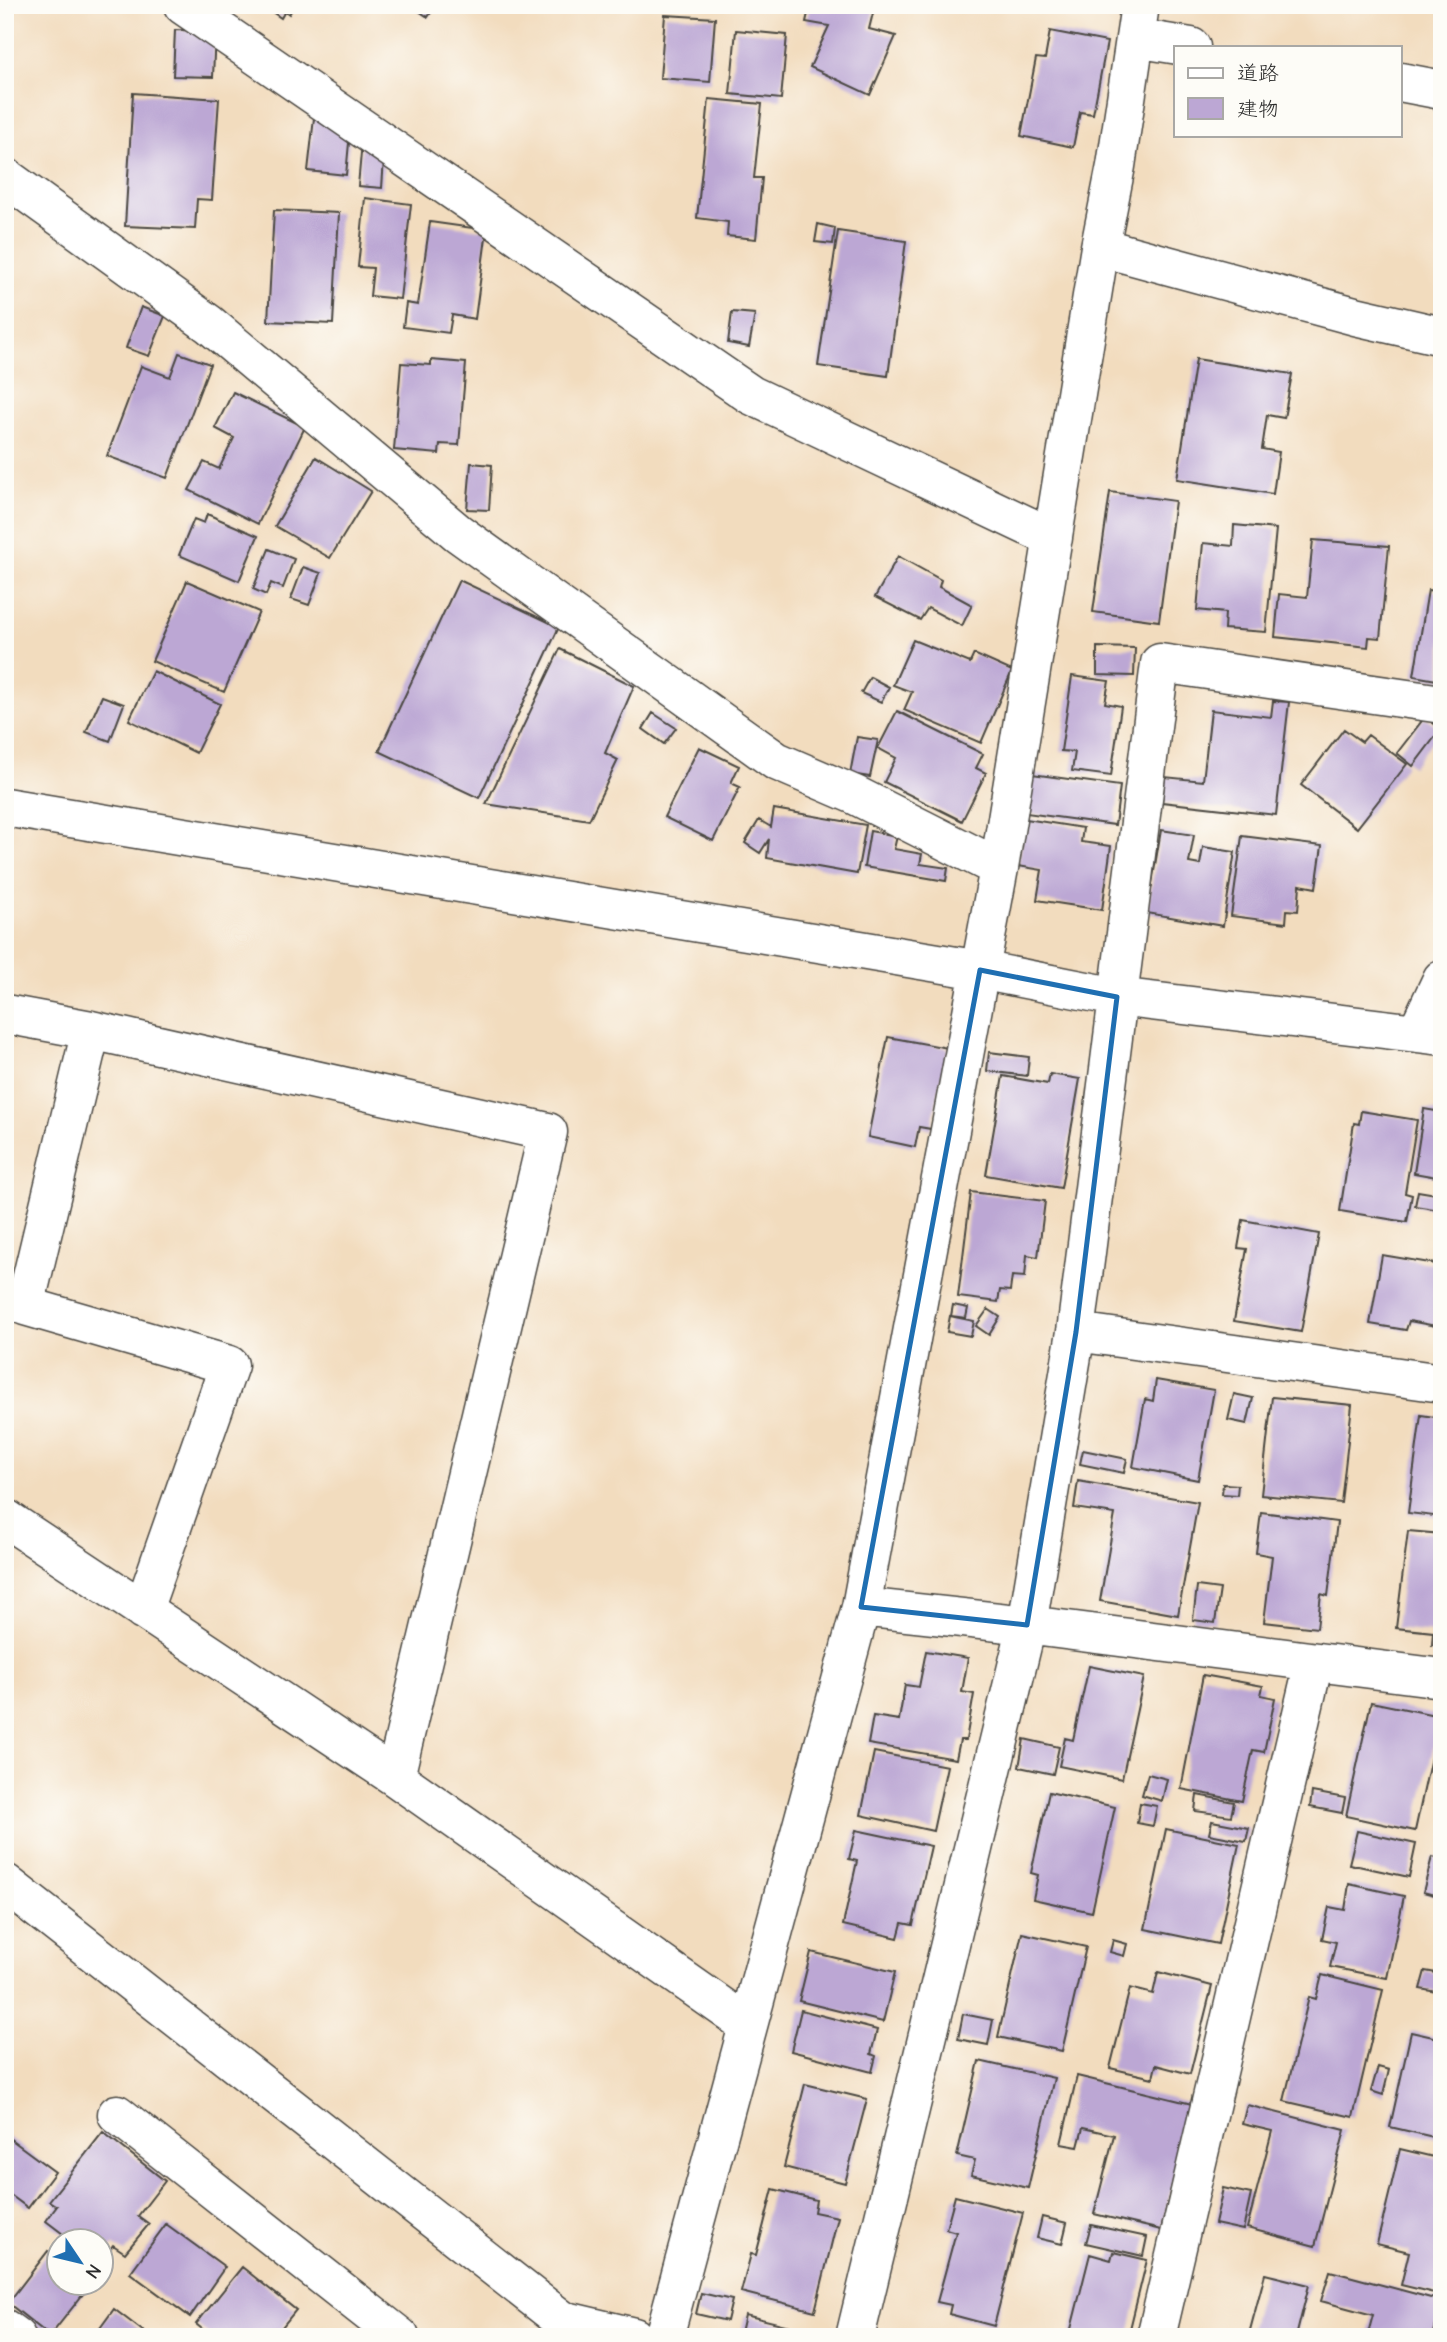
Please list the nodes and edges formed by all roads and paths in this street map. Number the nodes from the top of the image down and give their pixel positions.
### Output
1 (183, 5) edge
2 (1137, 21) edge
3 (1189, 46) edge
4 (1402, 82) edge
5 (1442, 90) edge
6 (5, 177) edge
7 (1100, 247) junction
8 (1442, 337) edge
9 (1053, 538) junction
10 (1442, 704) edge
11 (5, 807) edge
12 (999, 868) junction
13 (980, 970) junction
14 (1442, 979) edge
15 (1117, 997) junction
16 (5, 1014) edge
17 (92, 1030) junction
18 (1429, 1034) edge
19 (1076, 1332) junction
20 (1442, 1383) edge
21 (5, 1518) edge
22 (861, 1606) junction
23 (143, 1610) junction
24 (1027, 1625) junction
25 (1314, 1662) junction
26 (1442, 1678) edge
27 (395, 1777) junction
28 (5, 1883) edge
29 (748, 2025) junction
30 (117, 2114) dead end
31 (5, 2329) edge
32 (866, 2335) edge
33 (16, 2337) edge
34 (400, 2337) edge
35 (634, 2337) edge
36 (664, 2337) edge
37 (1156, 2337) edge

1 - 9 street
2 - 3 street
2 - 7 street
4 - 5 street
6 - 12 street
7 - 8 street
7 - 9 street
9 - 12 street
10 - 15 street
11 - 13 street
12 - 13 street
13 - 15 street
13 - 22 street
14 - 18 street
15 - 18 street
15 - 19 street
16 - 17 street
17 - 23 street
17 - 27 street
19 - 20 street
19 - 24 street
21 - 23 street
22 - 24 street
22 - 29 street
23 - 27 street
24 - 25 street
24 - 32 street
25 - 26 street
25 - 37 street
27 - 29 street
28 - 35 street
29 - 36 street
30 - 34 street
31 - 33 street

